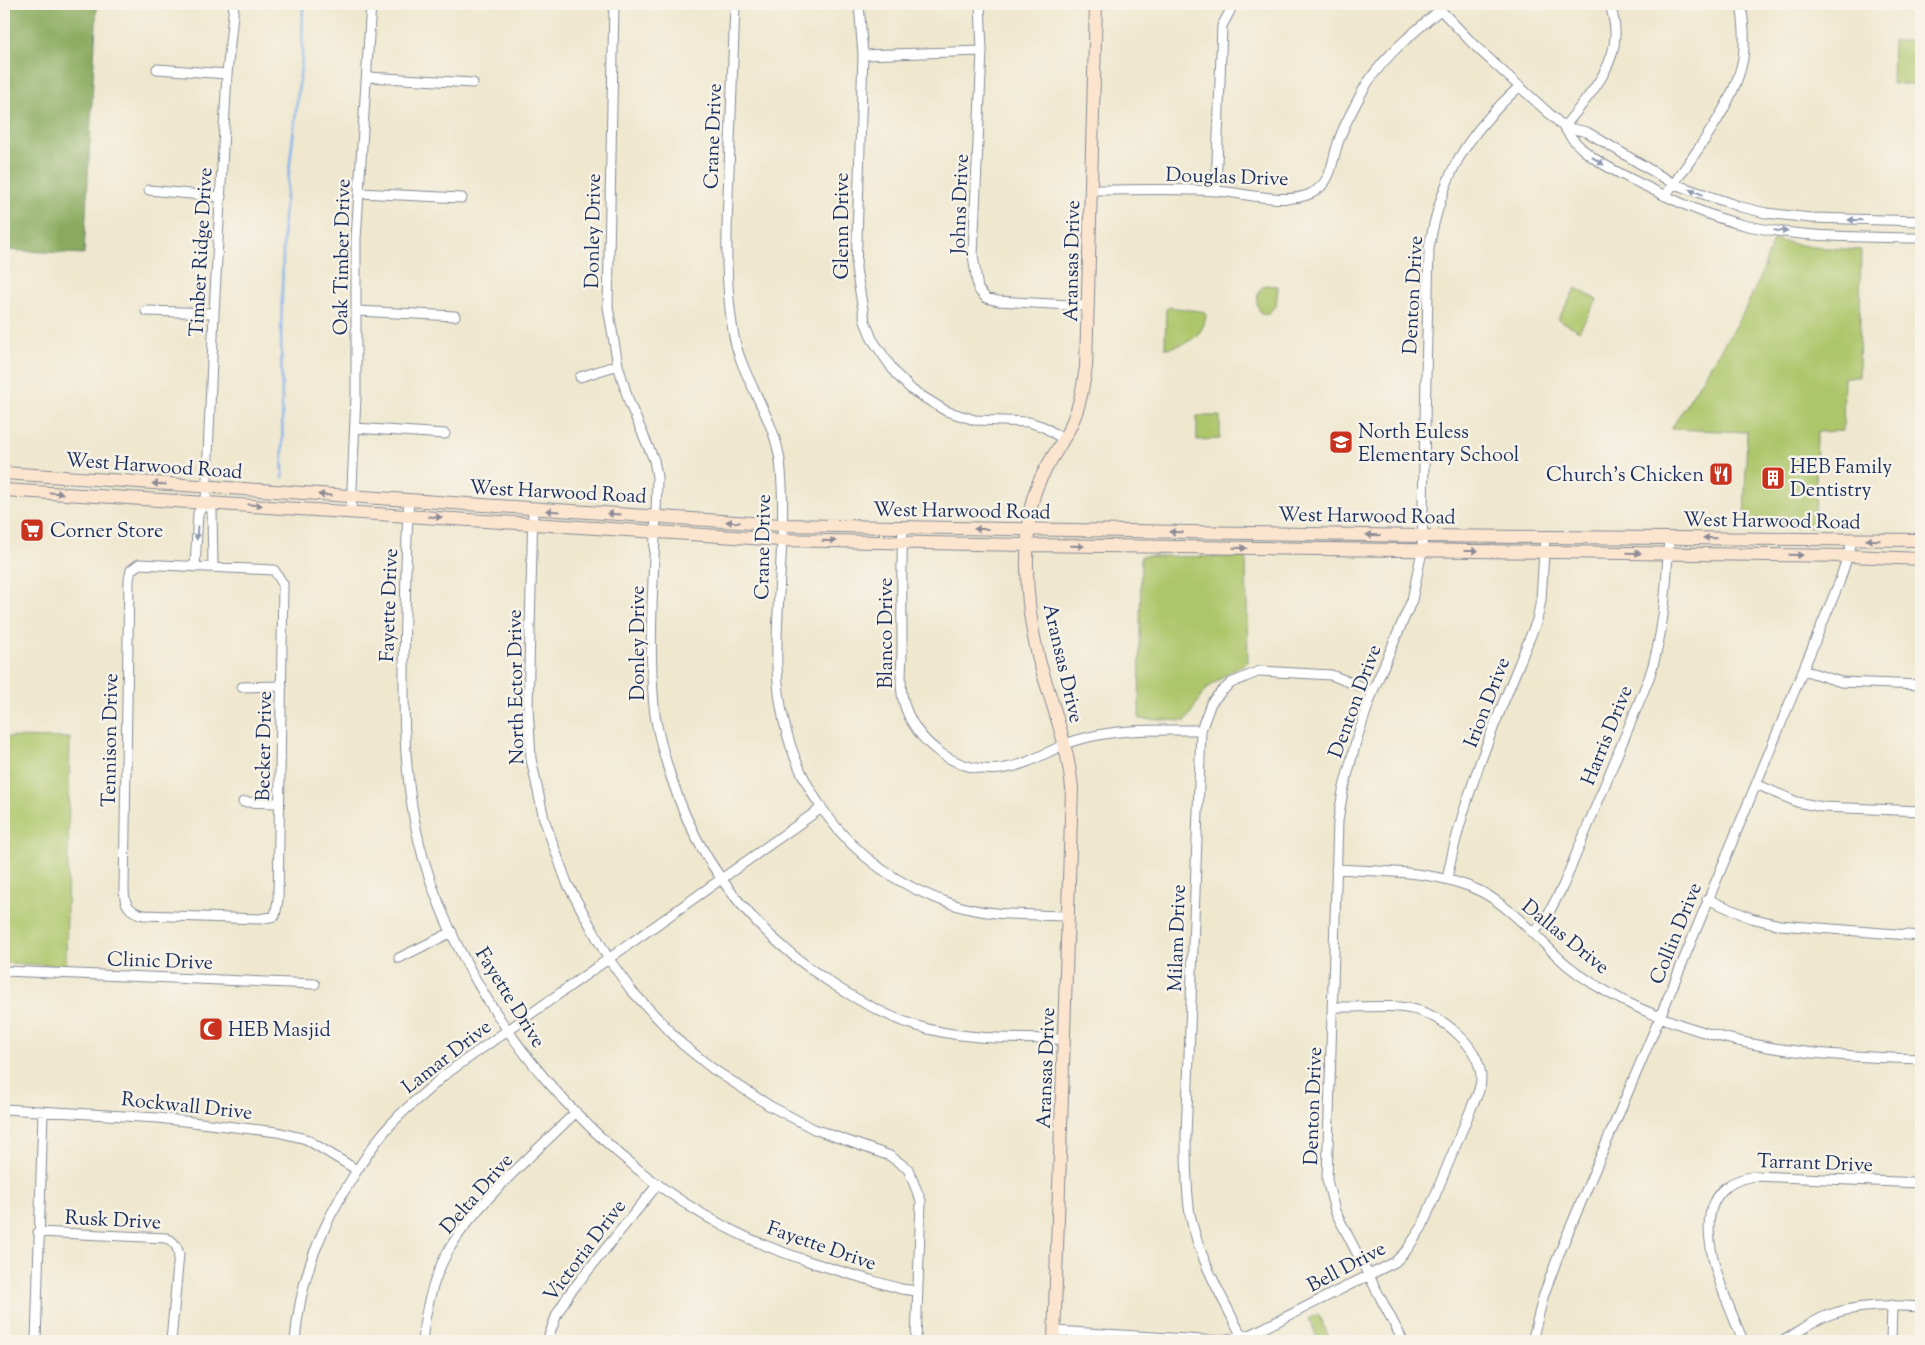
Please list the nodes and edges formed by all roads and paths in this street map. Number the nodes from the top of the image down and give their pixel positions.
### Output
1 (234, 4) edge
2 (371, 4) edge
3 (614, 4) edge
4 (735, 4) edge
5 (859, 4) edge
6 (980, 4) edge
7 (1096, 4) edge
8 (1610, 4) edge
9 (1741, 4) edge
10 (1438, 7) edge
11 (1230, 11) dead end
12 (982, 51) junction
13 (863, 55) junction
14 (157, 68) dead end
15 (227, 74) junction
16 (368, 77) junction
17 (473, 83) dead end
18 (1520, 86) junction
19 (1564, 127) junction
20 (1674, 184) junction
21 (149, 190) dead end
22 (1092, 190) junction
23 (1216, 191) junction
24 (359, 193) junction
25 (1665, 196) junction
26 (221, 197) junction
27 (462, 198) dead end
28 (1766, 213) junction
29 (1874, 221) junction
30 (1921, 221) edge
31 (1762, 229) junction
32 (1873, 237) junction
33 (1921, 238) edge
34 (1089, 306) junction
35 (146, 311) dead end
36 (357, 312) junction
37 (214, 313) junction
38 (456, 316) dead end
39 (618, 365) junction
40 (580, 377) dead end
41 (355, 428) junction
42 (445, 434) dead end
43 (1063, 440) junction
44 (7, 474) edge
45 (208, 487) junction
46 (6, 490) edge
47 (352, 496) junction
48 (409, 500) junction
49 (206, 502) junction
50 (533, 510) junction
51 (352, 511) junction
52 (408, 515) junction
53 (657, 516) junction
54 (532, 524) junction
55 (781, 525) junction
56 (902, 529) junction
57 (1029, 529) junction
58 (656, 531) junction
59 (1307, 533) junction
60 (1422, 536) junction
61 (1545, 536) junction
62 (1669, 537) junction
63 (780, 540) junction
64 (1854, 540) junction
65 (1921, 540) edge
66 (902, 543) junction
67 (1028, 545) junction
68 (1307, 549) junction
69 (1422, 550) junction
70 (1545, 552) junction
71 (1668, 554) junction
72 (1850, 556) junction
73 (1921, 559) edge
74 (195, 567) junction
75 (213, 567) junction
76 (1803, 670) junction
77 (282, 686) junction
78 (1921, 686) edge
79 (242, 687) dead end
80 (1373, 691) junction
81 (1201, 730) junction
82 (1064, 746) junction
83 (1756, 784) junction
84 (243, 802) dead end
85 (279, 803) junction
86 (820, 809) junction
87 (1921, 811) edge
88 (1336, 869) junction
89 (1447, 879) junction
90 (722, 881) junction
91 (1707, 899) junction
92 (275, 916) joint
93 (1068, 916) junction
94 (452, 932) junction
95 (1534, 934) junction
96 (1921, 936) edge
97 (399, 958) dead end
98 (608, 958) junction
99 (4, 971) edge
100 (315, 984) dead end
101 (1332, 1008) junction
102 (1660, 1017) junction
103 (506, 1031) junction
104 (1064, 1039) junction
105 (1921, 1059) edge
106 (4, 1109) edge
107 (42, 1111) junction
108 (576, 1112) junction
109 (357, 1170) junction
110 (1921, 1183) edge
111 (658, 1184) junction
112 (38, 1232) junction
113 (1368, 1276) junction
114 (917, 1291) junction
115 (1892, 1305) junction
116 (1921, 1307) edge
117 (1054, 1336) edge
118 (1243, 1339) edge
119 (36, 1341) edge
120 (171, 1341) edge
121 (295, 1341) edge
122 (422, 1341) edge
123 (547, 1341) edge
124 (916, 1341) edge
125 (1403, 1341) edge
126 (1532, 1341) edge
127 (1743, 1341) edge
128 (1783, 1341) edge
129 (1892, 1341) edge

1 - 15 street, Timber Ridge Drive
2 - 16 street, Oak Timber Drive
3 - 39 street, Donley Drive
4 - 55 street, Crane Drive
5 - 13 street, Glenn Drive
6 - 12 street, Johns Drive
7 - 22 main road, Aransas Drive
8 - 19 street
9 - 20 street
10 - 18 street
10 - 23 street, Douglas Drive
11 - 23 street
12 - 13 street
12 - 34 street, Johns Drive
13 - 43 street, Glenn Drive
14 - 15 street
15 - 26 street, Timber Ridge Drive
16 - 17 street
16 - 24 street, Oak Timber Drive
18 - 19 street
18 - 60 street, Denton Drive
19 - 20 street
19 -> 25 street
20 - 25 street
28 -> 20 street
21 - 26 street
22 - 23 street, Douglas Drive
22 - 34 main road, Aransas Drive
24 - 27 street
24 - 36 street, Oak Timber Drive
25 - 31 street
26 - 37 street, Timber Ridge Drive
29 -> 28 street
28 - 31 street
29 - 30 street
29 - 32 street
31 -> 32 street
32 - 33 street
34 - 43 main road, Aransas Drive
35 - 37 street
36 - 38 street
36 - 41 street, Oak Timber Drive
37 - 45 street, Timber Ridge Drive
39 - 40 street
39 - 53 street, Donley Drive
41 - 42 street
41 - 47 street, Oak Timber Drive
43 - 57 main road, Aransas Drive
45 -> 44 main road, West Harwood Road
44 - 46 main road
47 -> 45 main road, West Harwood Road
45 - 49 street, Timber Ridge Drive
46 -> 49 main road, West Harwood Road
47 - 48 main road, West Harwood Road
47 - 51 street, Oak Timber Drive
48 - 50 main road, West Harwood Road
48 - 52 street, Fayette Drive
49 -> 51 main road, West Harwood Road
49 -> 74 street
49 - 75 street
53 -> 50 main road, West Harwood Road
50 - 54 street, North Ector Drive
51 - 52 main road, West Harwood Road
52 -> 54 main road, West Harwood Road
52 - 94 street, Fayette Drive
55 -> 53 main road, West Harwood Road
53 - 58 street, Donley Drive
54 - 58 main road, West Harwood Road
54 - 98 street, North Ector Drive
55 - 56 main road, West Harwood Road
55 - 63 street, Crane Drive
57 -> 56 main road, West Harwood Road
56 - 66 street, Blanco Drive
59 -> 57 main road, West Harwood Road
57 - 67 main road, Aransas Drive
58 - 63 main road, West Harwood Road
58 - 90 street, Donley Drive
60 -> 59 main road, West Harwood Road
59 - 68 main road
60 - 61 main road, West Harwood Road
60 - 69 street, Denton Drive
61 - 62 main road, West Harwood Road
61 - 70 street, Irion Drive
64 -> 62 main road, West Harwood Road
62 - 71 street, Harris Drive
63 -> 66 main road, West Harwood Road
63 - 86 street, Crane Drive
65 -> 64 main road, West Harwood Road
64 - 72 street, Collin Drive
66 - 67 main road, West Harwood Road
66 - 82 street, Blanco Drive
67 -> 68 main road, West Harwood Road
67 - 82 main road, Aransas Drive
68 - 69 main road, West Harwood Road
69 -> 70 main road, West Harwood Road
69 - 80 street, Denton Drive
70 -> 71 main road, West Harwood Road
70 - 89 street, Irion Drive
71 -> 72 main road, West Harwood Road
71 - 95 street, Harris Drive
72 - 73 main road, West Harwood Road
72 - 76 street, Collin Drive
74 - 75 street
74 - 92 street, Tennison Drive
75 - 77 street, Becker Drive
76 - 78 street
76 - 83 street, Collin Drive
77 - 79 street
77 - 85 street, Becker Drive
80 - 81 street, Milam Drive
80 - 88 street, Denton Drive
81 - 82 street, Blanco Drive
81 - 118 street, Milam Drive
82 - 93 main road, Aransas Drive
83 - 87 street
83 - 91 street, Collin Drive
84 - 85 street
85 - 92 street, Becker Drive
86 - 90 street, Lamar Drive
86 - 93 street, Crane Drive
88 - 89 street, Dallas Drive
88 - 101 street, Denton Drive
89 - 95 street, Dallas Drive
90 - 98 street, Lamar Drive
90 - 104 street, Donley Drive
91 - 96 street
91 - 102 street, Collin Drive
93 - 104 main road, Aransas Drive
94 - 97 street
94 - 103 street, Fayette Drive
95 - 102 street, Dallas Drive
98 - 103 street, Lamar Drive
98 - 114 street, North Ector Drive
99 - 100 street, Clinic Drive
101 - 113 street, Denton Drive
101 - 113 street, Bell Drive
102 - 105 street, Dallas Drive
102 - 126 street, Collin Drive
103 - 108 street, Fayette Drive
103 - 109 street, Lamar Drive
104 - 117 main road, Aransas Drive
106 - 107 street, Rockwall Drive
107 - 109 street, Rockwall Drive
107 - 112 street
108 - 111 street, Fayette Drive
108 - 122 street, Delta Drive
109 - 121 street, Lamar Drive
110 - 127 street, Tarrant Drive
111 - 114 street, Fayette Drive
111 - 123 street, Victoria Drive
112 - 119 street
112 - 120 street, Rusk Drive
113 - 118 street, Bell Drive
113 - 125 street, Denton Drive
114 - 124 street, North Ector Drive
115 - 116 street
115 - 128 street
115 - 129 street
117 - 118 street, Bell Drive

